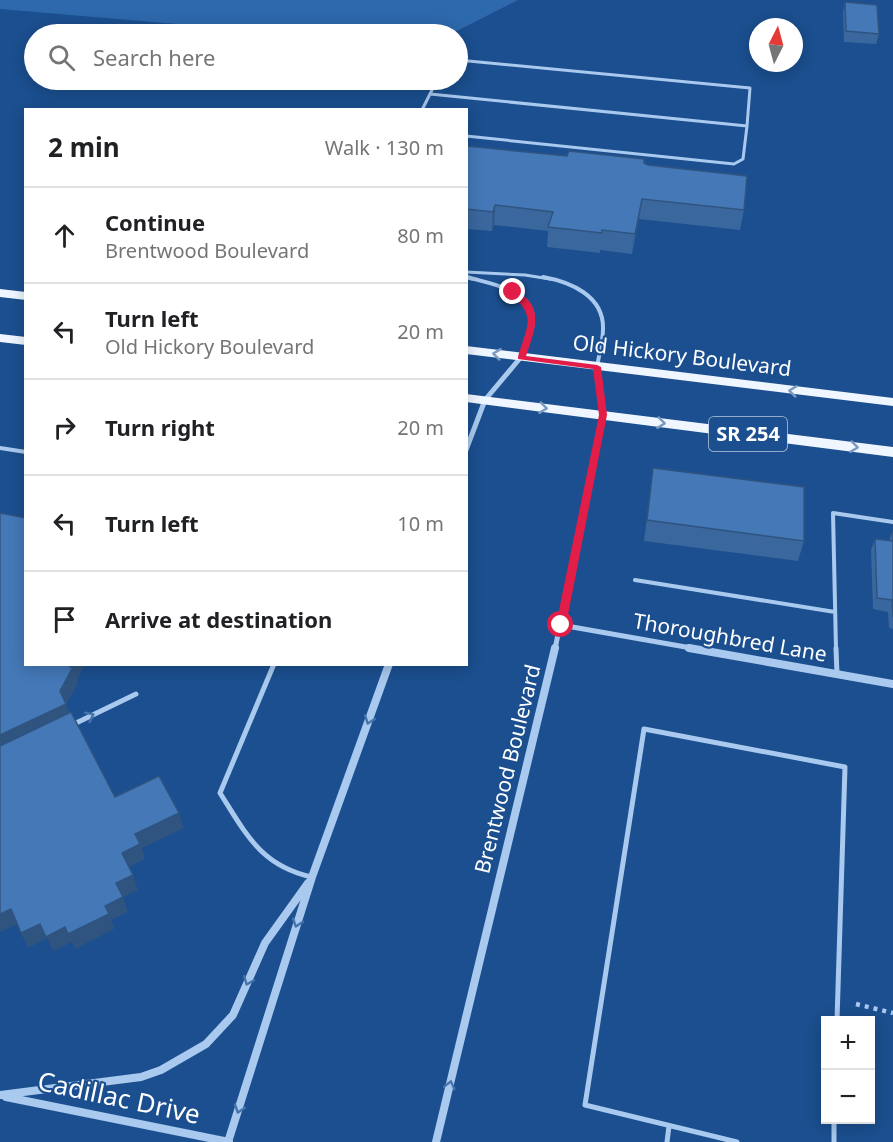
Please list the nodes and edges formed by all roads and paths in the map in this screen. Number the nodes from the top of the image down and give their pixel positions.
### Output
1 (468, 61) edge
2 (432, 90) edge
3 (430, 94) junction
4 (424, 108) edge
5 (747, 126) junction
6 (468, 136) edge
7 (468, 272) edge
8 (468, 278) edge
9 (0, 293) edge
10 (24, 296) edge
11 (0, 338) edge
12 (24, 341) edge
13 (468, 350) edge
14 (521, 357) junction
15 (597, 367) junction
16 (468, 398) edge
17 (485, 400) junction
18 (893, 402) edge
19 (603, 415) junction
20 (468, 445) edge
21 (0, 448) edge
22 (24, 452) edge
23 (893, 452) edge
24 (893, 522) edge
25 (635, 580) dead end
26 (836, 612) junction
27 (561, 625) junction
28 (273, 666) edge
29 (388, 666) edge
30 (837, 674) junction
31 (893, 684) edge
32 (136, 694) dead end
33 (63, 729) edge
34 (312, 878) junction
35 (838, 1000) junction
36 (893, 1012) edge
37 (837, 1016) edge
38 (0, 1096) edge
39 (834, 1124) edge
40 (669, 1126) junction
41 (228, 1142) edge
42 (436, 1142) edge
43 (667, 1142) edge
44 (737, 1142) edge
45 (834, 1142) edge

1 - 5 lane
2 - 3 lane
3 - 4 lane
3 - 5 lane
5 - 6 lane
7 - 15 lane
8 - 14 lane
9 - 10 main road
11 - 12 main road
14 -> 13 main road, Old Hickory Boulevard / SR 254
14 - 15 main road, Old Hickory Boulevard / SR 254
14 - 17 street
18 -> 15 main road, Old Hickory Boulevard / SR 254
15 - 19 street, Brentwood Boulevard
16 - 17 main road, SR 254
17 -> 19 main road, SR 254
17 - 20 street
19 -> 23 main road, SR 254
19 - 27 street, Brentwood Boulevard
21 - 22 lane
24 - 26 lane
25 - 26 lane
26 - 30 lane
27 - 30 street, Thoroughbred Lane
42 -> 27 street, Brentwood Boulevard
28 - 34 lane
29 -> 34 street
30 - 31 street, Thoroughbred Lane
33 -> 32 lane
34 -> 38 street
34 -> 41 street
35 - 36 path
35 - 37 lane
35 - 40 lane
38 - 41 street, Cadillac Drive
39 - 45 lane
40 - 43 lane
40 - 44 lane

